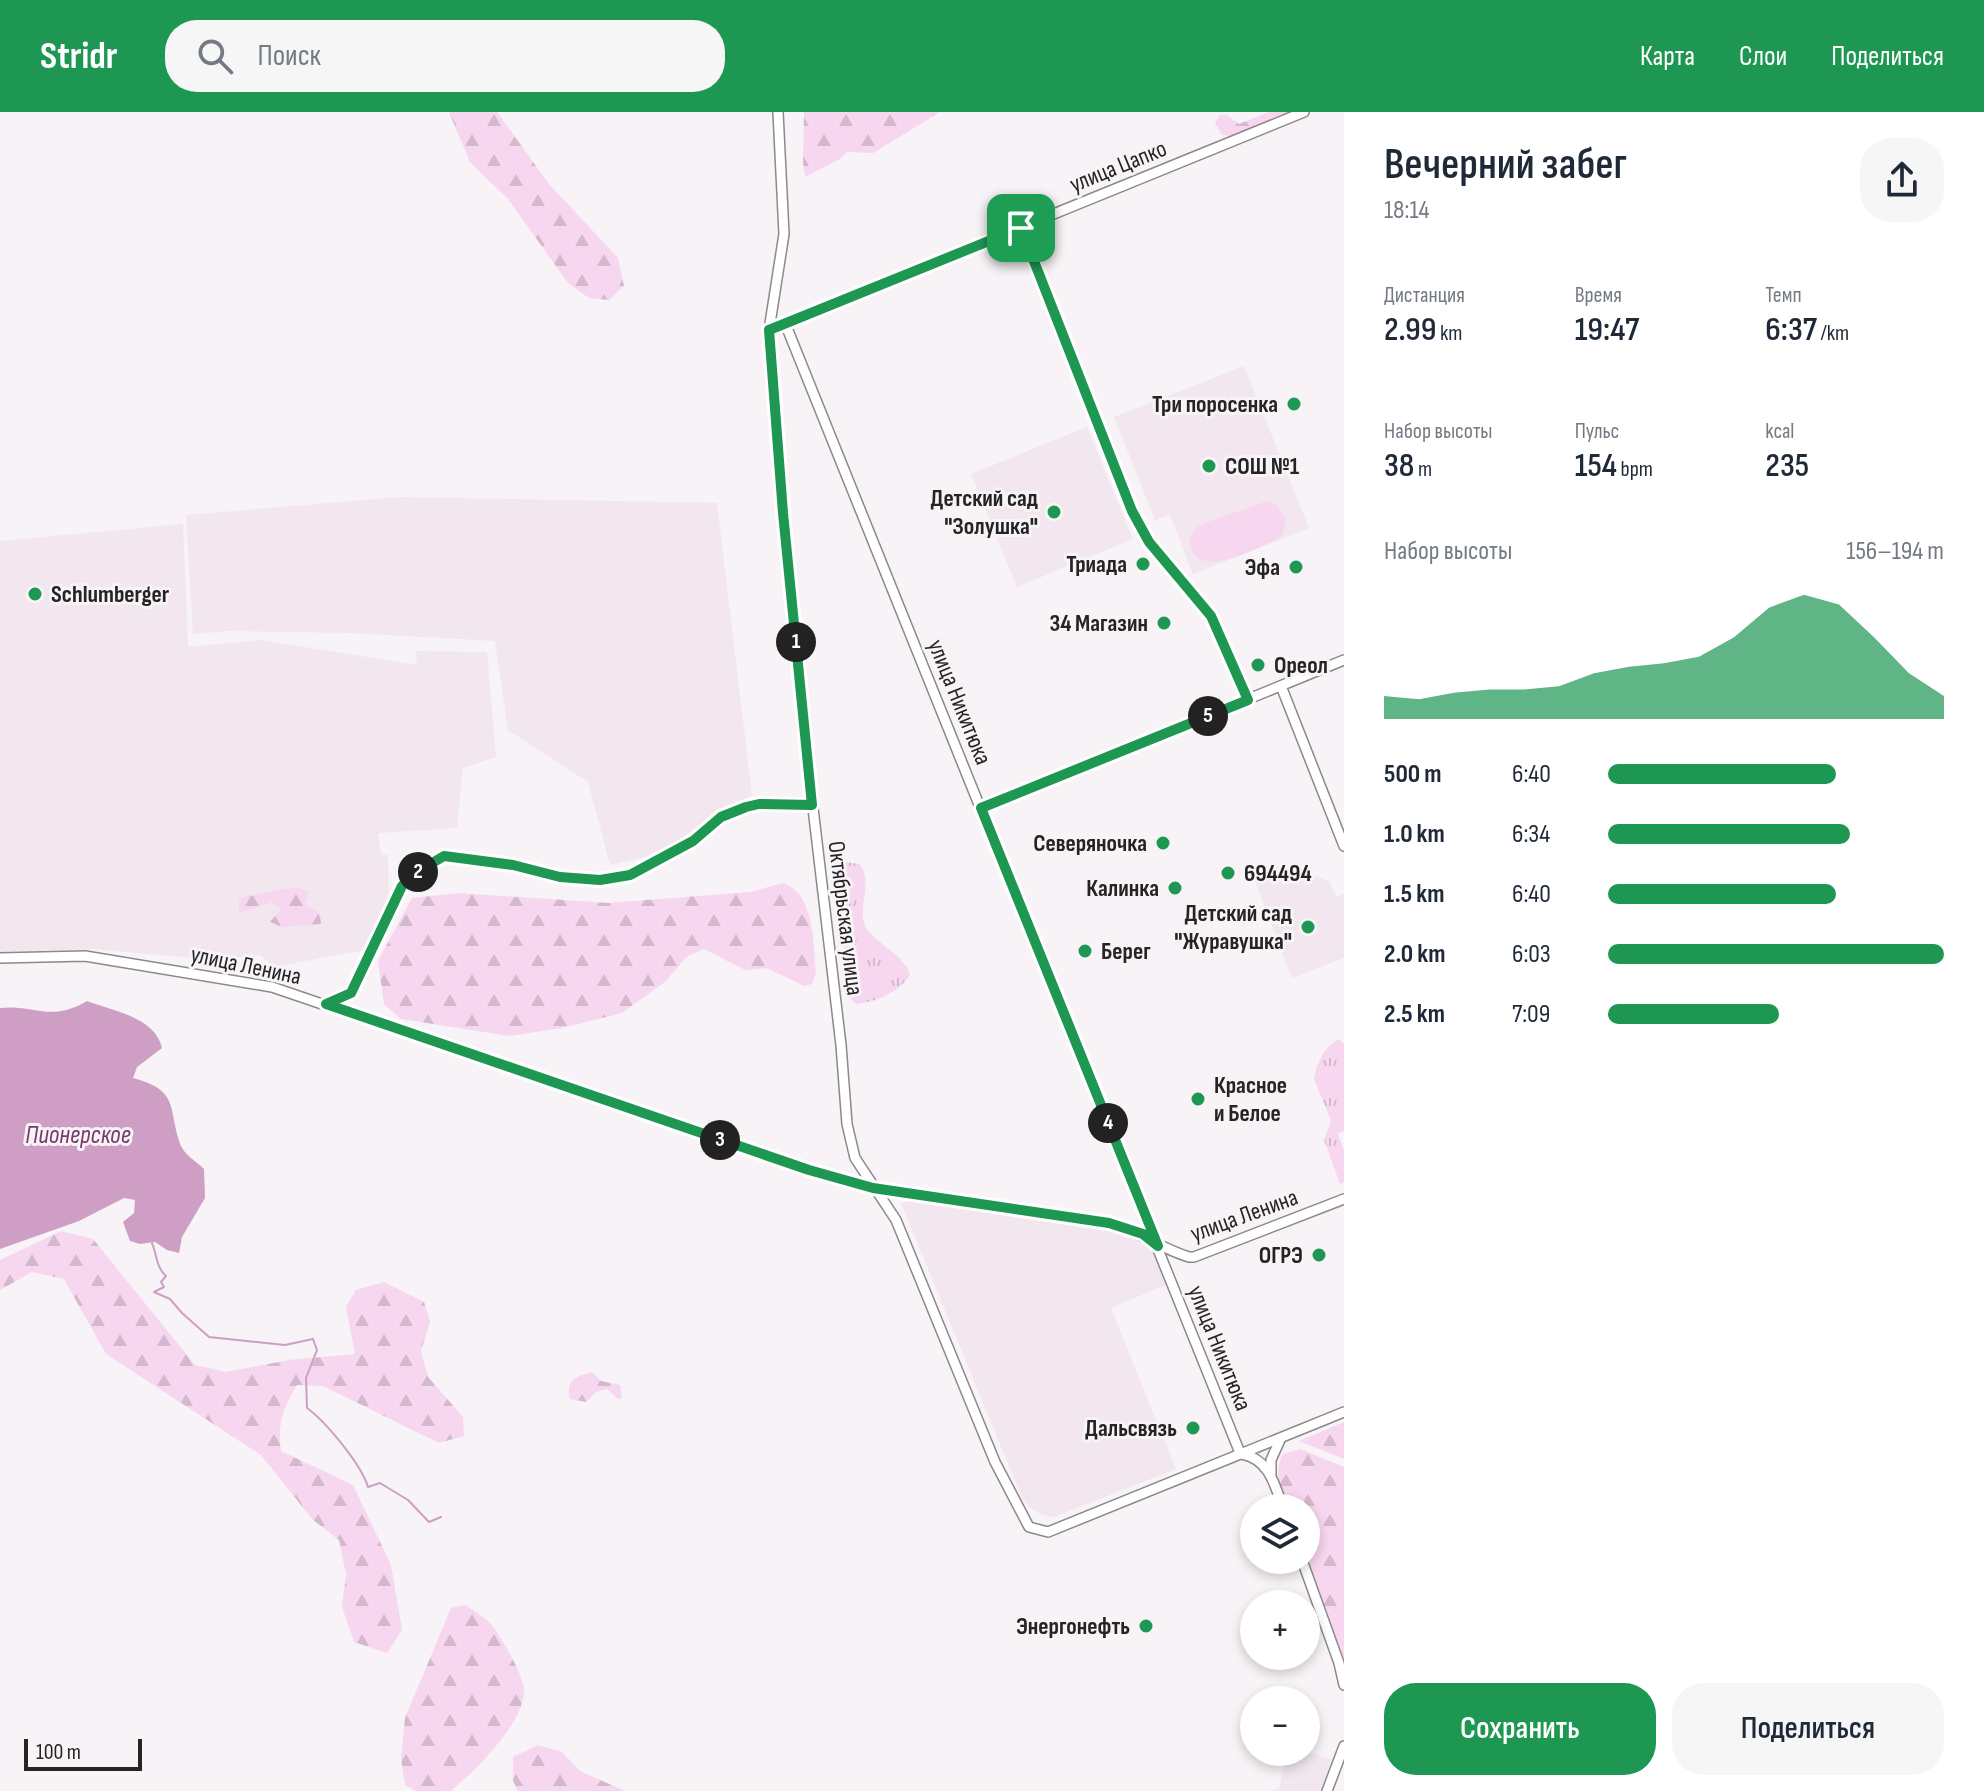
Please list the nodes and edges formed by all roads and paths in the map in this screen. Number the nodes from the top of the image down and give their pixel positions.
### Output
1 (778, 112) edge
2 (1304, 112) edge
3 (1021, 228) junction
4 (785, 323) junction
5 (769, 330) junction
6 (1344, 660) edge
7 (1281, 686) junction
8 (1248, 700) junction
9 (812, 805) junction
10 (981, 808) junction
11 (1344, 846) edge
12 (0, 958) edge
13 (351, 993) junction
14 (326, 1004) junction
15 (355, 1014) junction
16 (873, 1188) junction
17 (1344, 1199) edge
18 (1158, 1246) junction
19 (1344, 1412) edge
20 (1282, 1439) junction
21 (1240, 1453) junction
22 (1271, 1474) junction
23 (1278, 1494) edge
24 (1307, 1574) edge
25 (1344, 1685) edge
26 (1344, 1746) edge
27 (1327, 1791) edge

1 - 5 street, Октябрьская улица
2 - 3 street, улица Цапко
3 - 4 street, улица Цапко
3 - 8 street
4 - 5 street, улица Цапко
4 - 10 street, улица Никитюка
5 - 9 street, Октябрьская улица
6 - 7 street
7 - 8 street
7 - 11 street
8 - 10 street
9 - 13 street
9 - 16 street, Октябрьская улица
10 - 18 street, улица Никитюка
12 - 14 street, улица Ленина
13 - 14 street
13 - 15 street
14 - 15 street, улица Ленина
15 - 16 street, улица Ленина
16 - 18 street, улица Ленина
16 - 21 street, Октябрьская улица
17 - 18 street, улица Ленина
18 - 21 street, улица Никитюка
19 - 20 street
20 - 21 street
20 - 22 street
21 - 22 street
22 - 23 street
24 - 25 street
26 - 27 street

